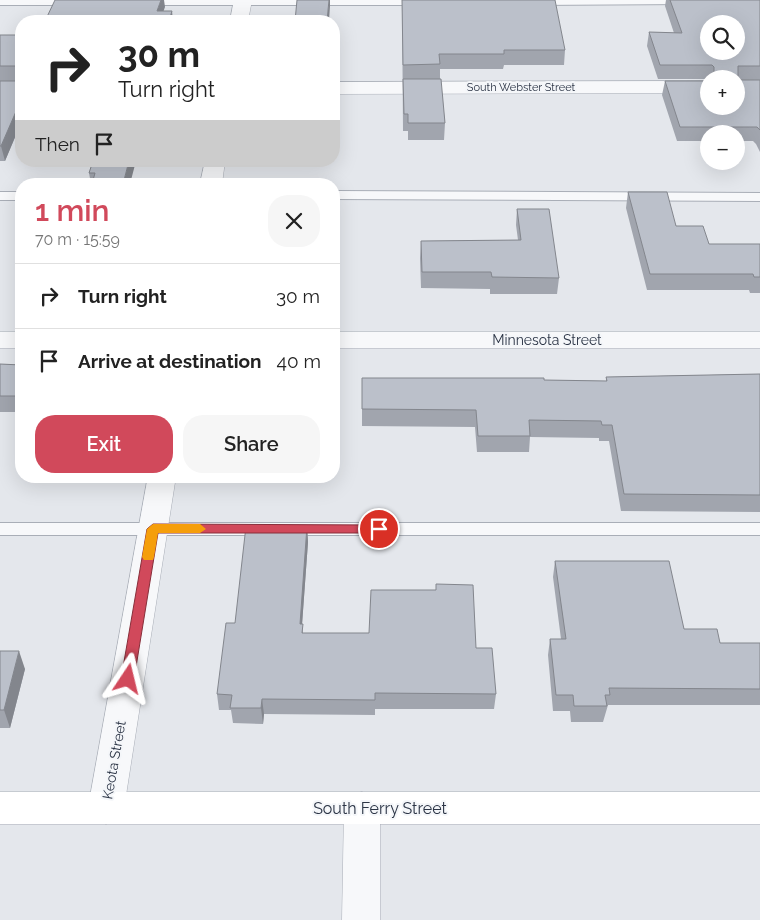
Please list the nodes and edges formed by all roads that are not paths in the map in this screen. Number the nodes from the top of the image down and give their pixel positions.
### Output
1 (242, 1) edge
2 (0, 2) edge
3 (89, 2) edge
4 (127, 2) edge
5 (432, 2) edge
6 (522, 2) edge
7 (700, 2) edge
8 (240, 15) edge
9 (700, 87) edge
10 (340, 88) edge
11 (0, 196) edge
12 (15, 196) edge
13 (340, 196) edge
14 (760, 197) edge
15 (0, 340) edge
16 (15, 340) edge
17 (340, 340) edge
18 (760, 340) edge
19 (161, 483) edge
20 (0, 529) edge
21 (153, 529) junction
22 (760, 529) edge
23 (0, 808) edge
24 (106, 808) junction
25 (362, 808) junction
26 (760, 808) edge
27 (361, 920) edge

1 - 4 lane
1 - 5 lane
1 - 8 street
2 - 3 lane
6 - 7 lane
9 - 10 street, South Webster Street
11 - 12 lane
13 - 14 lane
15 - 16 street
17 - 18 street, Minnesota Street
19 - 21 street, Keota Street
20 - 21 lane
21 - 22 lane
21 - 24 street, Keota Street
23 - 24 street, South Ferry Street
24 - 25 street, South Ferry Street
25 - 26 street, South Ferry Street
25 - 27 street

